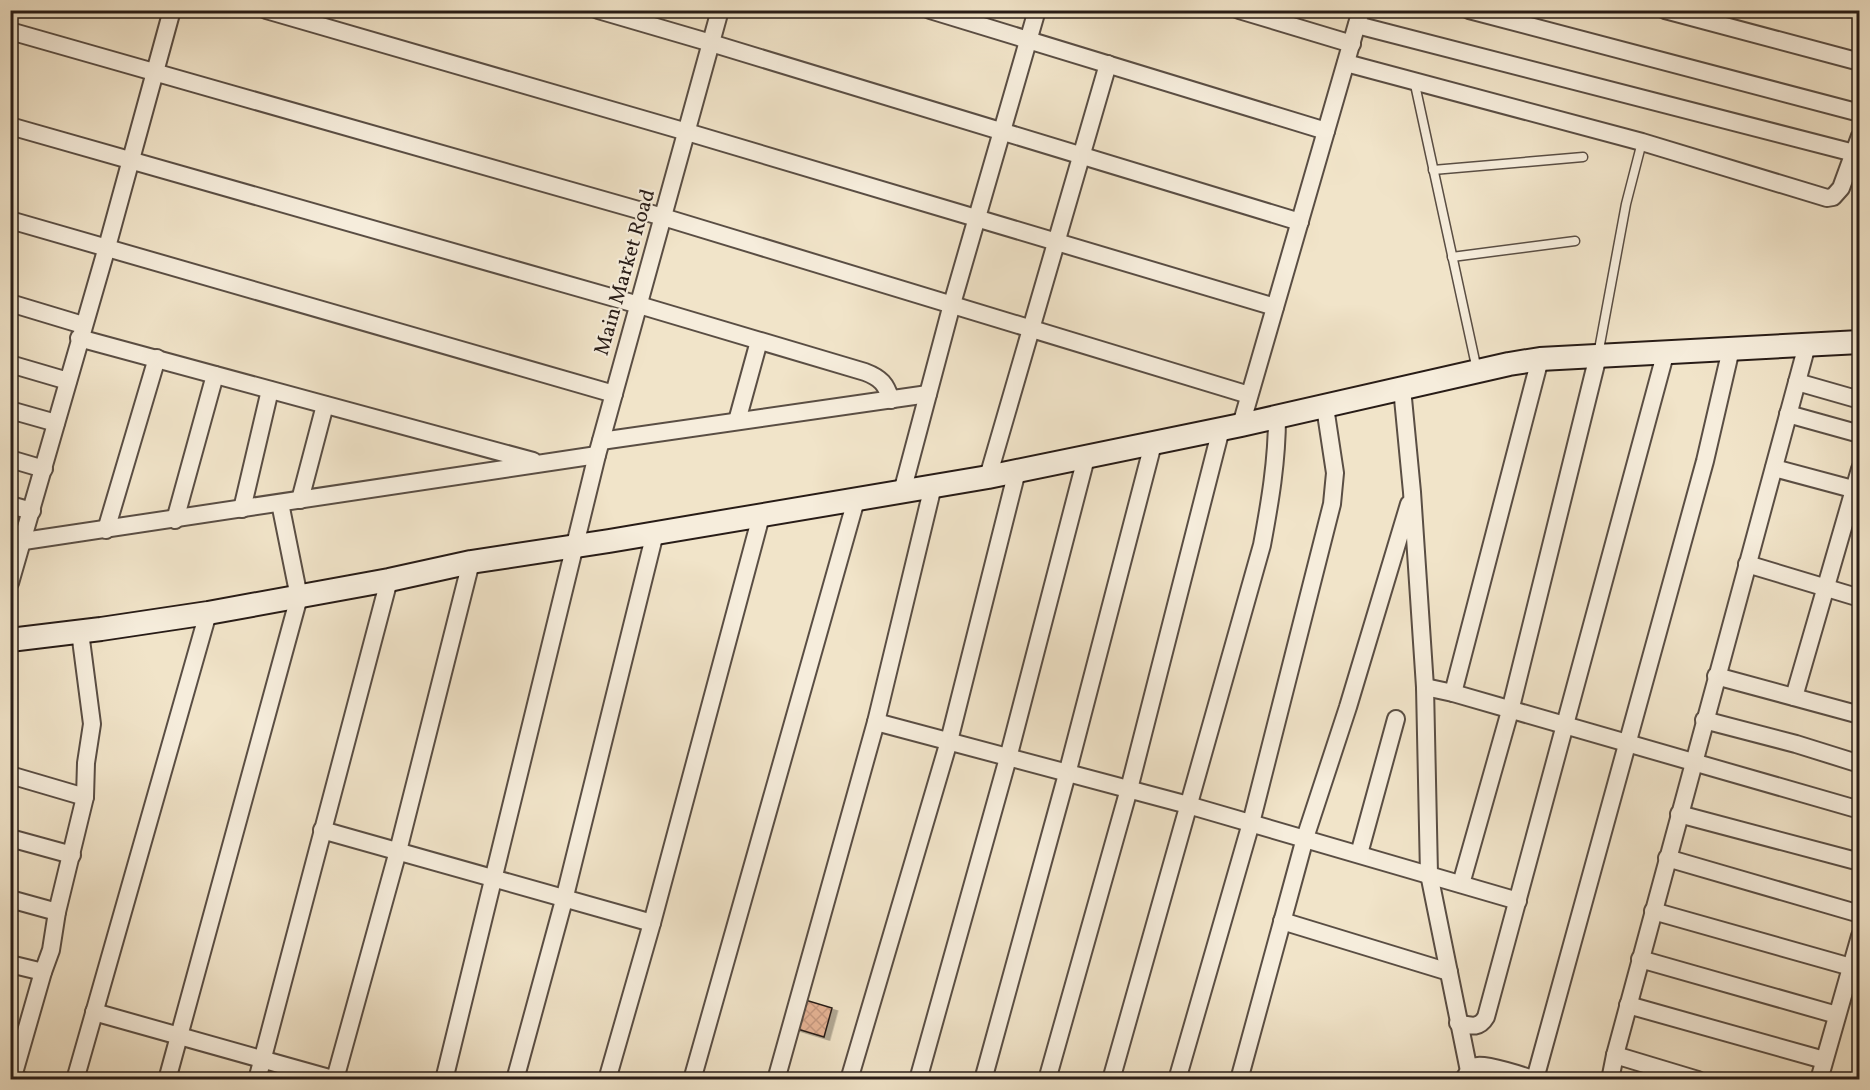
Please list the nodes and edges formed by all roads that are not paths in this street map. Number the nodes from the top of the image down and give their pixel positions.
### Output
1 (172, 10) edge
2 (266, 10) edge
3 (598, 10) edge
4 (720, 10) edge
5 (930, 10) edge
6 (1037, 10) edge
7 (1239, 10) edge
8 (1469, 10) edge
9 (1665, 10) edge
10 (1359, 18) edge
11 (10, 31) edge
12 (1028, 40) junction
13 (711, 43) junction
14 (1352, 44) junction
15 (1860, 62) edge
16 (1346, 63) junction
17 (1108, 64) junction
18 (154, 72) junction
19 (1414, 80) junction
20 (1860, 112) edge
21 (10, 126) edge
22 (1326, 131) junction
23 (687, 132) junction
24 (1002, 132) junction
25 (1860, 136) edge
26 (1642, 142) junction
27 (1854, 153) junction
28 (1081, 156) junction
29 (1583, 157) dead end
30 (131, 159) junction
31 (1433, 170) junction
32 (663, 217) junction
33 (976, 219) junction
34 (10, 220) edge
35 (1300, 222) junction
36 (1575, 241) dead end
37 (1056, 243) junction
38 (107, 247) junction
39 (1452, 257) junction
40 (10, 303) edge
41 (952, 304) junction
42 (639, 305) junction
43 (1275, 307) junction
44 (1031, 328) junction
45 (81, 332) junction
46 (759, 341) junction
47 (1860, 342) edge
48 (1807, 345) junction
49 (1731, 349) junction
50 (1666, 351) junction
51 (1598, 356) junction
52 (157, 358) junction
53 (1540, 359) junction
54 (10, 364) edge
55 (1477, 370) junction
56 (215, 375) junction
57 (68, 381) junction
58 (1797, 382) junction
59 (1402, 388) junction
60 (270, 390) junction
61 (614, 394) junction
62 (928, 394) junction
63 (1249, 395) junction
64 (891, 400) junction
65 (1860, 400) edge
66 (325, 405) junction
67 (1325, 406) junction
68 (10, 410) edge
69 (1788, 414) junction
70 (1277, 417) junction
71 (737, 421) junction
72 (56, 423) junction
73 (1231, 427) junction
74 (1860, 434) edge
75 (1153, 444) junction
76 (599, 448) junction
77 (1086, 458) junction
78 (10, 459) edge
79 (540, 463) junction
80 (1774, 468) junction
81 (44, 469) junction
82 (1860, 469) edge
83 (1017, 471) junction
84 (988, 477) junction
85 (933, 486) junction
86 (1857, 490) edge
87 (902, 492) junction
88 (1412, 492) junction
89 (855, 500) junction
90 (300, 501) junction
91 (280, 503) junction
92 (10, 505) edge
93 (242, 509) junction
94 (32, 511) junction
95 (761, 516) junction
96 (175, 520) junction
97 (106, 530) junction
98 (655, 533) junction
99 (575, 546) junction
100 (18, 551) edge
101 (471, 562) junction
102 (1747, 564) junction
103 (388, 580) junction
104 (10, 583) edge
105 (1825, 588) junction
106 (298, 597) junction
107 (1860, 598) edge
108 (208, 613) junction
109 (80, 632) junction
110 (10, 640) edge
111 (1716, 676) junction
112 (1425, 687) junction
113 (1453, 693) junction
114 (1794, 697) junction
115 (1510, 711) junction
116 (1860, 715) edge
117 (1396, 719) dead end
118 (1704, 720) junction
119 (876, 722) junction
120 (1565, 727) junction
121 (949, 741) junction
122 (1627, 744) junction
123 (1008, 758) junction
124 (1693, 763) junction
125 (1860, 764) edge
126 (1066, 774) junction
127 (10, 775) edge
128 (1129, 789) junction
129 (85, 797) junction
130 (1188, 805) junction
131 (1860, 810) edge
132 (1679, 814) junction
133 (1251, 823) junction
134 (322, 831) junction
135 (10, 838) edge
136 (1305, 838) junction
137 (398, 850) junction
138 (1359, 854) junction
139 (72, 855) junction
140 (1667, 858) junction
141 (1860, 862) edge
142 (1429, 874) junction
143 (494, 878) junction
144 (1461, 884) junction
145 (10, 899) edge
146 (564, 900) junction
147 (1518, 902) junction
148 (1653, 911) junction
149 (57, 912) junction
150 (1860, 914) edge
151 (1282, 921) junction
152 (652, 923) junction
153 (1860, 936) edge
154 (1640, 959) junction
155 (10, 964) edge
156 (1851, 967) junction
157 (43, 972) junction
158 (1449, 972) junction
159 (1628, 1005) junction
160 (94, 1012) junction
161 (1837, 1016) junction
162 (1458, 1023) junction
163 (18, 1031) edge
164 (179, 1036) junction
165 (1615, 1055) junction
166 (262, 1059) junction
167 (1824, 1060) junction
168 (1466, 1075) edge
169 (335, 1079) edge
170 (1535, 1079) edge
171 (12, 1080) edge
172 (75, 1080) edge
173 (166, 1080) edge
174 (257, 1080) edge
175 (444, 1080) edge
176 (515, 1080) edge
177 (607, 1080) edge
178 (692, 1080) edge
179 (776, 1080) edge
180 (849, 1080) edge
181 (918, 1080) edge
182 (983, 1080) edge
183 (1047, 1080) edge
184 (1111, 1080) edge
185 (1177, 1080) edge
186 (1239, 1080) edge
187 (1610, 1080) edge
188 (1698, 1080) edge
189 (1819, 1080) edge

1 - 18 street
2 - 23 street
3 - 13 street
4 - 13 street, Main Market Road
5 - 12 street
6 - 12 street
7 - 14 street
8 - 20 street
9 - 15 street
10 - 14 street
10 - 27 street
11 - 18 street
12 - 17 street
12 - 24 street
13 - 23 street, Main Market Road
13 - 24 street
14 - 16 street
16 - 19 street
16 - 22 street
17 - 22 street
17 - 28 street
18 - 30 street
18 - 32 street
19 - 26 street
19 - 31 lane
21 - 30 street
22 - 35 street
23 - 32 street, Main Market Road
23 - 33 street
24 - 28 street
24 - 33 street
25 - 27 street
26 - 27 street
26 - 51 lane
28 - 35 street
28 - 37 street
29 - 31 lane
30 - 38 street
30 - 42 street
31 - 39 lane
32 - 41 street
32 - 42 street, Main Market Road
33 - 37 street
33 - 41 street
34 - 38 street
35 - 43 street
36 - 39 lane
37 - 43 street
37 - 44 street
38 - 45 street
38 - 61 street
39 - 55 lane
40 - 45 street
41 - 44 street
41 - 62 street
42 - 46 street
42 - 61 street, Main Market Road
43 - 63 street
44 - 63 street
44 - 84 street
45 - 52 street
45 - 57 street
46 - 64 street
46 - 71 street
47 - 48 street
48 - 49 street
48 - 58 street
49 - 50 street
49 - 122 street
50 - 51 street
50 - 120 street
51 - 53 street
51 - 115 street
52 - 56 street
52 - 97 street
53 - 55 street
53 - 113 street
54 - 57 street
55 - 59 street
56 - 60 street
56 - 96 street
57 - 72 street
58 - 65 street
58 - 69 street
59 - 67 street
59 - 88 street
60 - 66 street
60 - 93 street
61 - 76 street, Main Market Road
62 - 64 street
62 - 87 street
63 - 73 street
64 - 71 street
66 - 79 street
66 - 90 street
67 - 70 street
67 - 133 street
68 - 72 street
69 - 74 street
69 - 80 street
70 - 73 street
70 - 130 street
71 - 76 street
72 - 81 street
73 - 75 street
73 - 128 street
75 - 77 street
75 - 126 street
76 - 79 street
76 - 99 street, Main Market Road
77 - 83 street
77 - 123 street
78 - 81 street
79 - 90 street
80 - 86 street
80 - 102 street
81 - 94 street
82 - 86 street
83 - 84 street
83 - 121 street
84 - 85 street
85 - 87 street
85 - 119 street
86 - 105 street
87 - 89 street
88 - 112 street
88 - 136 street
89 - 95 street
89 - 178 street
90 - 91 street
91 - 93 street
91 - 106 street
92 - 94 street
93 - 96 street
94 - 100 street
95 - 98 street
95 - 152 street
96 - 97 street
97 - 100 street
98 - 99 street
98 - 146 street
99 - 101 street
99 - 143 street, Main Market Road
100 - 104 street
101 - 103 street
101 - 137 street
102 - 105 street
102 - 111 street
103 - 106 street
103 - 134 street
105 - 107 street
105 - 114 street
106 - 108 street
106 - 164 street
108 - 109 street
108 - 160 street
109 - 110 street
109 - 129 street
111 - 114 street
111 - 118 street
112 - 113 street
112 - 142 street
113 - 115 street
114 - 116 street
115 - 120 street
115 - 144 street
117 - 138 street
118 - 124 street
118 - 125 street
119 - 121 street
119 - 179 street
120 - 122 street
120 - 147 street
121 - 123 street
121 - 180 street
122 - 124 street
122 - 170 street
123 - 126 street
123 - 181 street
124 - 131 street
124 - 132 street
126 - 128 street
126 - 182 street
127 - 129 street
128 - 130 street
128 - 183 street
129 - 139 street
130 - 133 street
130 - 184 street
132 - 140 street
132 - 141 street
133 - 136 street
133 - 185 street
134 - 137 street
134 - 166 street
135 - 139 street
136 - 138 street
136 - 151 street
137 - 143 street
137 - 169 street
138 - 142 street
139 - 149 street
140 - 148 street
140 - 150 street
142 - 144 street
142 - 158 street
143 - 146 street
143 - 175 street, Main Market Road
144 - 147 street
145 - 149 street
146 - 152 street
146 - 176 street
147 - 162 street
148 - 154 street
148 - 156 street
149 - 157 street
151 - 158 street
151 - 186 street
152 - 177 street
153 - 156 street
154 - 159 street
154 - 161 street
155 - 157 street
156 - 161 street
157 - 163 street
158 - 162 street
159 - 165 street
159 - 167 street
160 - 164 street
160 - 172 street
161 - 167 street
162 - 168 street
163 - 171 street
164 - 166 street
164 - 173 street
165 - 187 street
165 - 188 street
166 - 169 street
166 - 174 street
167 - 189 street
168 - 170 street

